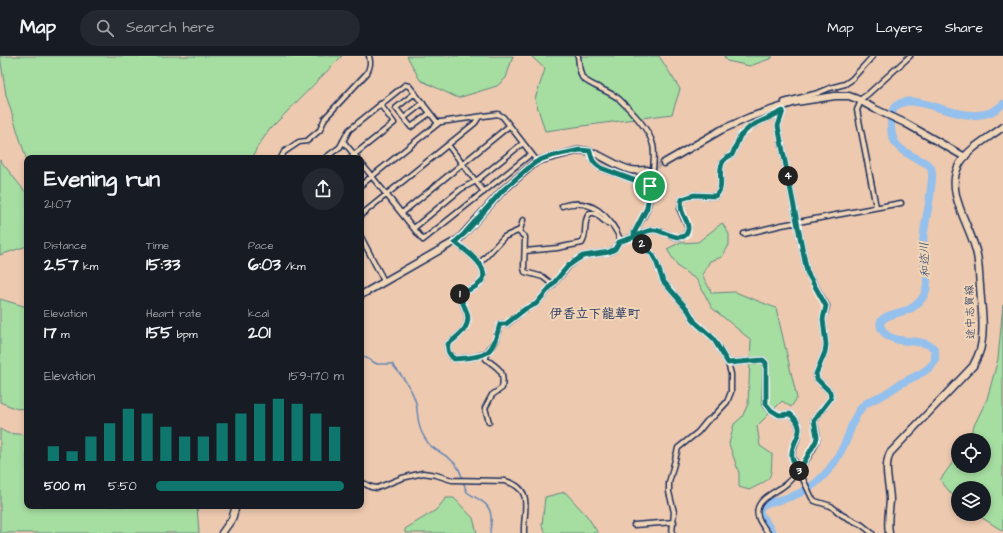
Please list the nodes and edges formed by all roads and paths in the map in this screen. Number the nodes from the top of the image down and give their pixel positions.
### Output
1 (369, 56) edge
2 (578, 56) edge
3 (873, 56) edge
4 (910, 56) edge
5 (415, 93) junction
6 (859, 100) junction
7 (423, 103) junction
8 (380, 104) junction
9 (783, 106) junction
10 (430, 112) junction
11 (479, 117) junction
12 (404, 118) junction
13 (440, 122) junction
14 (509, 126) junction
15 (1003, 127) edge
16 (343, 141) junction
17 (523, 143) junction
18 (448, 145) junction
19 (590, 151) junction
20 (531, 154) junction
21 (282, 155) edge
22 (329, 155) edge
23 (355, 155) edge
24 (357, 155) edge
25 (965, 157) junction
26 (537, 161) junction
27 (664, 163) tunnel mouth
28 (462, 164) junction
29 (364, 167) edge
30 (647, 170) tunnel mouth
31 (372, 176) junction
32 (476, 181) junction
33 (364, 183) edge
34 (650, 186) junction
35 (484, 192) junction
36 (387, 194) junction
37 (901, 203) dead end
38 (562, 206) dead end
39 (876, 207) junction
40 (364, 213) edge
41 (402, 213) junction
42 (523, 220) dead end
43 (797, 222) junction
44 (611, 223) junction
45 (414, 228) junction
46 (518, 231) junction
47 (744, 234) dead end
48 (634, 237) junction
49 (621, 241) junction
50 (455, 242) junction
51 (364, 243) edge
52 (524, 251) junction
53 (480, 263) junction
54 (384, 281) junction
55 (553, 285) junction
56 (364, 293) edge
57 (486, 353) junction
58 (728, 363) junction
59 (488, 422) dead end
60 (799, 471) junction
61 (364, 484) edge
62 (235, 509) edge
63 (674, 522) junction
64 (634, 525) dead end
65 (222, 533) edge
66 (524, 533) edge
67 (672, 533) edge
68 (768, 533) edge
69 (872, 533) edge
70 (889, 533) edge

1 - 21 street
2 - 34 street
3 - 9 street
4 - 6 street
5 - 7 street
5 - 8 street
5 - 12 street
6 - 9 street
6 - 25 street
6 - 39 street
7 - 10 street
7 - 12 street
8 - 16 street
8 - 24 street
9 - 27 street
9 - 43 street
9 - 48 street
10 - 12 street
10 - 13 street
11 - 13 street
11 - 14 street
11 - 18 street
13 - 31 street
14 - 17 street
14 - 28 street
15 - 25 street, 途中志賀線
16 - 22 street
16 - 23 street
17 - 20 street
17 - 32 street
18 - 28 street
18 - 36 street
19 - 26 street
19 - 30 street
19 - 34 street
20 - 26 street
20 - 35 street
25 - 70 street, 途中志賀線
26 - 50 street
28 - 32 street
28 - 41 street
29 - 31 street
31 - 33 street
31 - 36 street
32 - 35 street
32 - 45 street
34 - 48 street
35 - 45 street
36 - 40 street
36 - 41 street
37 - 39 street
38 - 44 street
39 - 43 street
41 - 45 street
42 - 46 street
43 - 47 street
43 - 60 street
44 - 49 street
44 - 52 street
46 - 52 street
46 - 53 street
48 - 49 street
48 - 58 street
49 - 55 street
50 - 53 street
50 - 54 street
51 - 54 street
52 - 55 street
53 - 57 street
54 - 56 street
55 - 57 street
57 - 59 street
58 - 60 street
58 - 63 street
60 - 68 street
60 - 69 street
61 - 66 street
62 - 65 street
63 - 64 street
63 - 67 street

